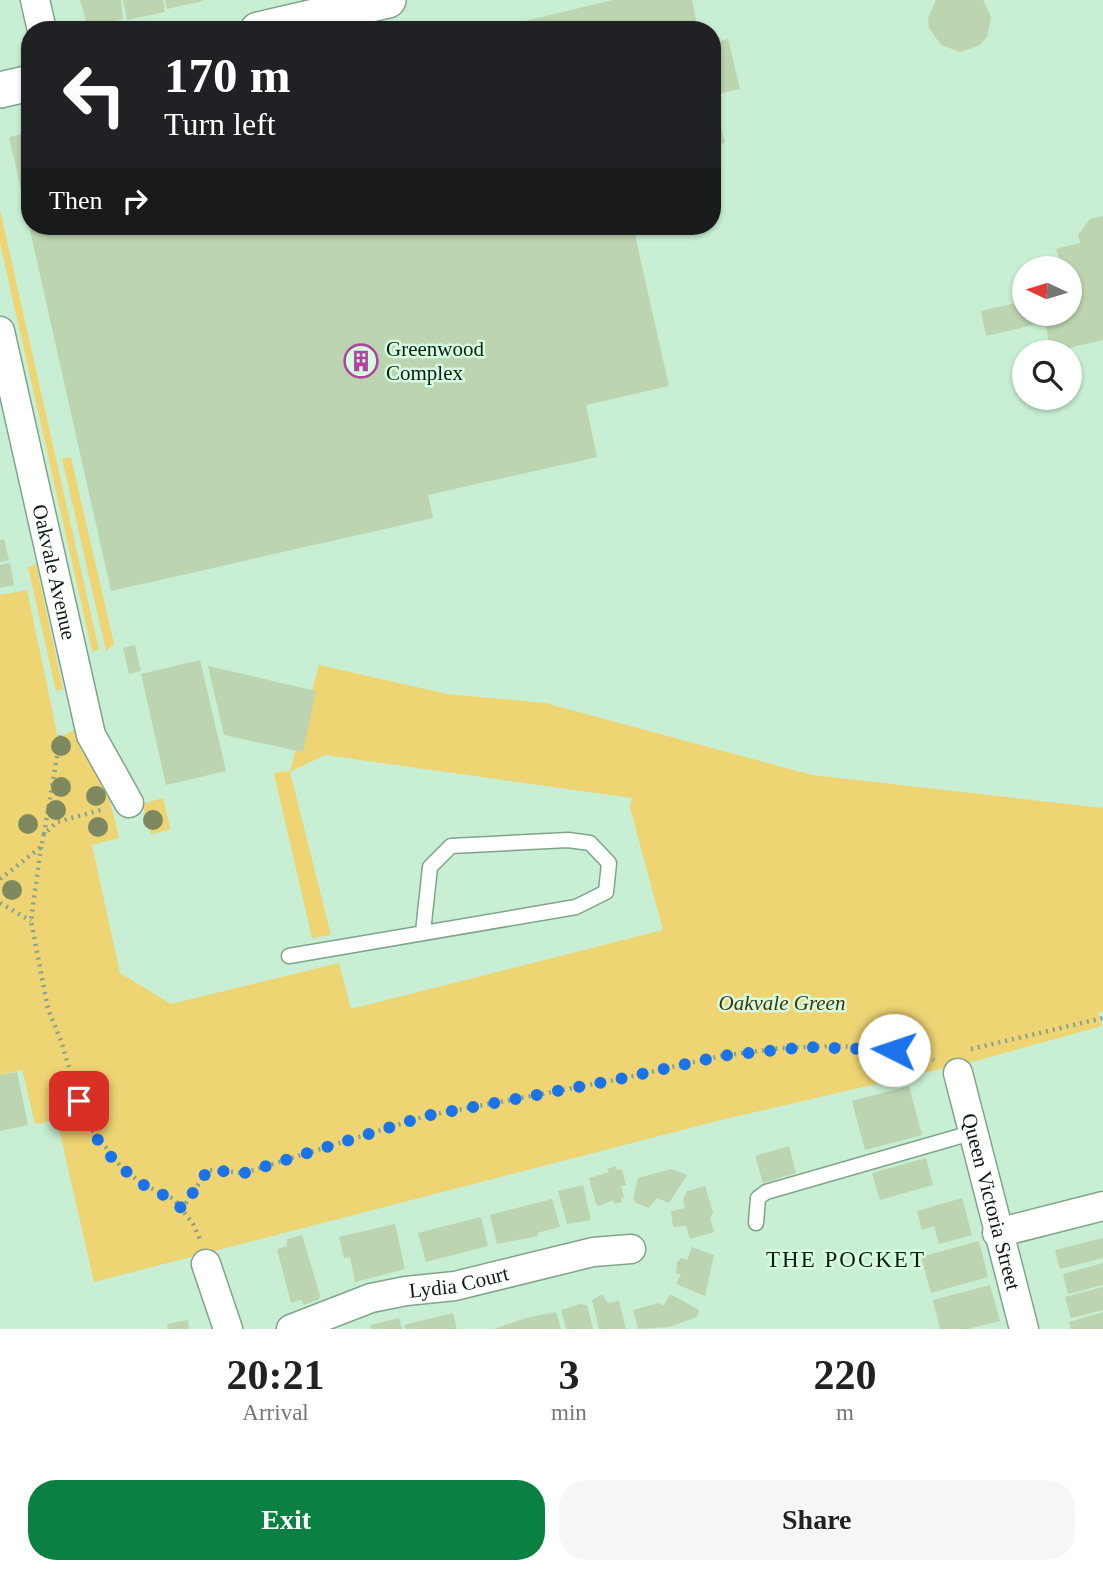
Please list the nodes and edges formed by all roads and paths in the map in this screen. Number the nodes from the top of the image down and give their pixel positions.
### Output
1 (35, 0) edge
2 (374, 1) edge
3 (40, 21) edge
4 (294, 21) edge
5 (21, 85) edge
6 (0, 90) edge
7 (0, 331) edge
8 (85, 707) junction
9 (118, 806) joint
10 (44, 834) junction
11 (41, 847) junction
12 (0, 879) edge
13 (0, 903) edge
14 (32, 921) junction
15 (423, 932) junction
16 (289, 956) dead end
17 (1103, 1018) edge
18 (934, 1057) junction
19 (949, 1062) junction
20 (971, 1133) junction
21 (1103, 1206) edge
22 (182, 1209) junction
23 (756, 1223) dead end
24 (997, 1233) junction
25 (631, 1249) dead end
26 (206, 1264) joint
27 (228, 1329) edge
28 (291, 1329) edge
29 (1024, 1329) edge

1 - 3 street
2 - 4 street
5 - 6 street
7 - 8 street, Oakvale Avenue
8 - 9 street, Oakvale Avenue
8 - 10 path
9 - 10 path
10 - 11 path
11 - 12 path
11 - 14 path
13 - 14 path
14 - 22 path
15 - 15 lane
15 - 16 lane
17 - 19 path
18 - 19 path
18 - 19 path
18 - 22 path
19 - 20 street, Queen Victoria Street
20 - 23 lane
20 - 24 street, Queen Victoria Street
21 - 24 street
22 - 26 path
24 - 29 street, Queen Victoria Street
25 - 28 street, Lydia Court
26 - 27 street

